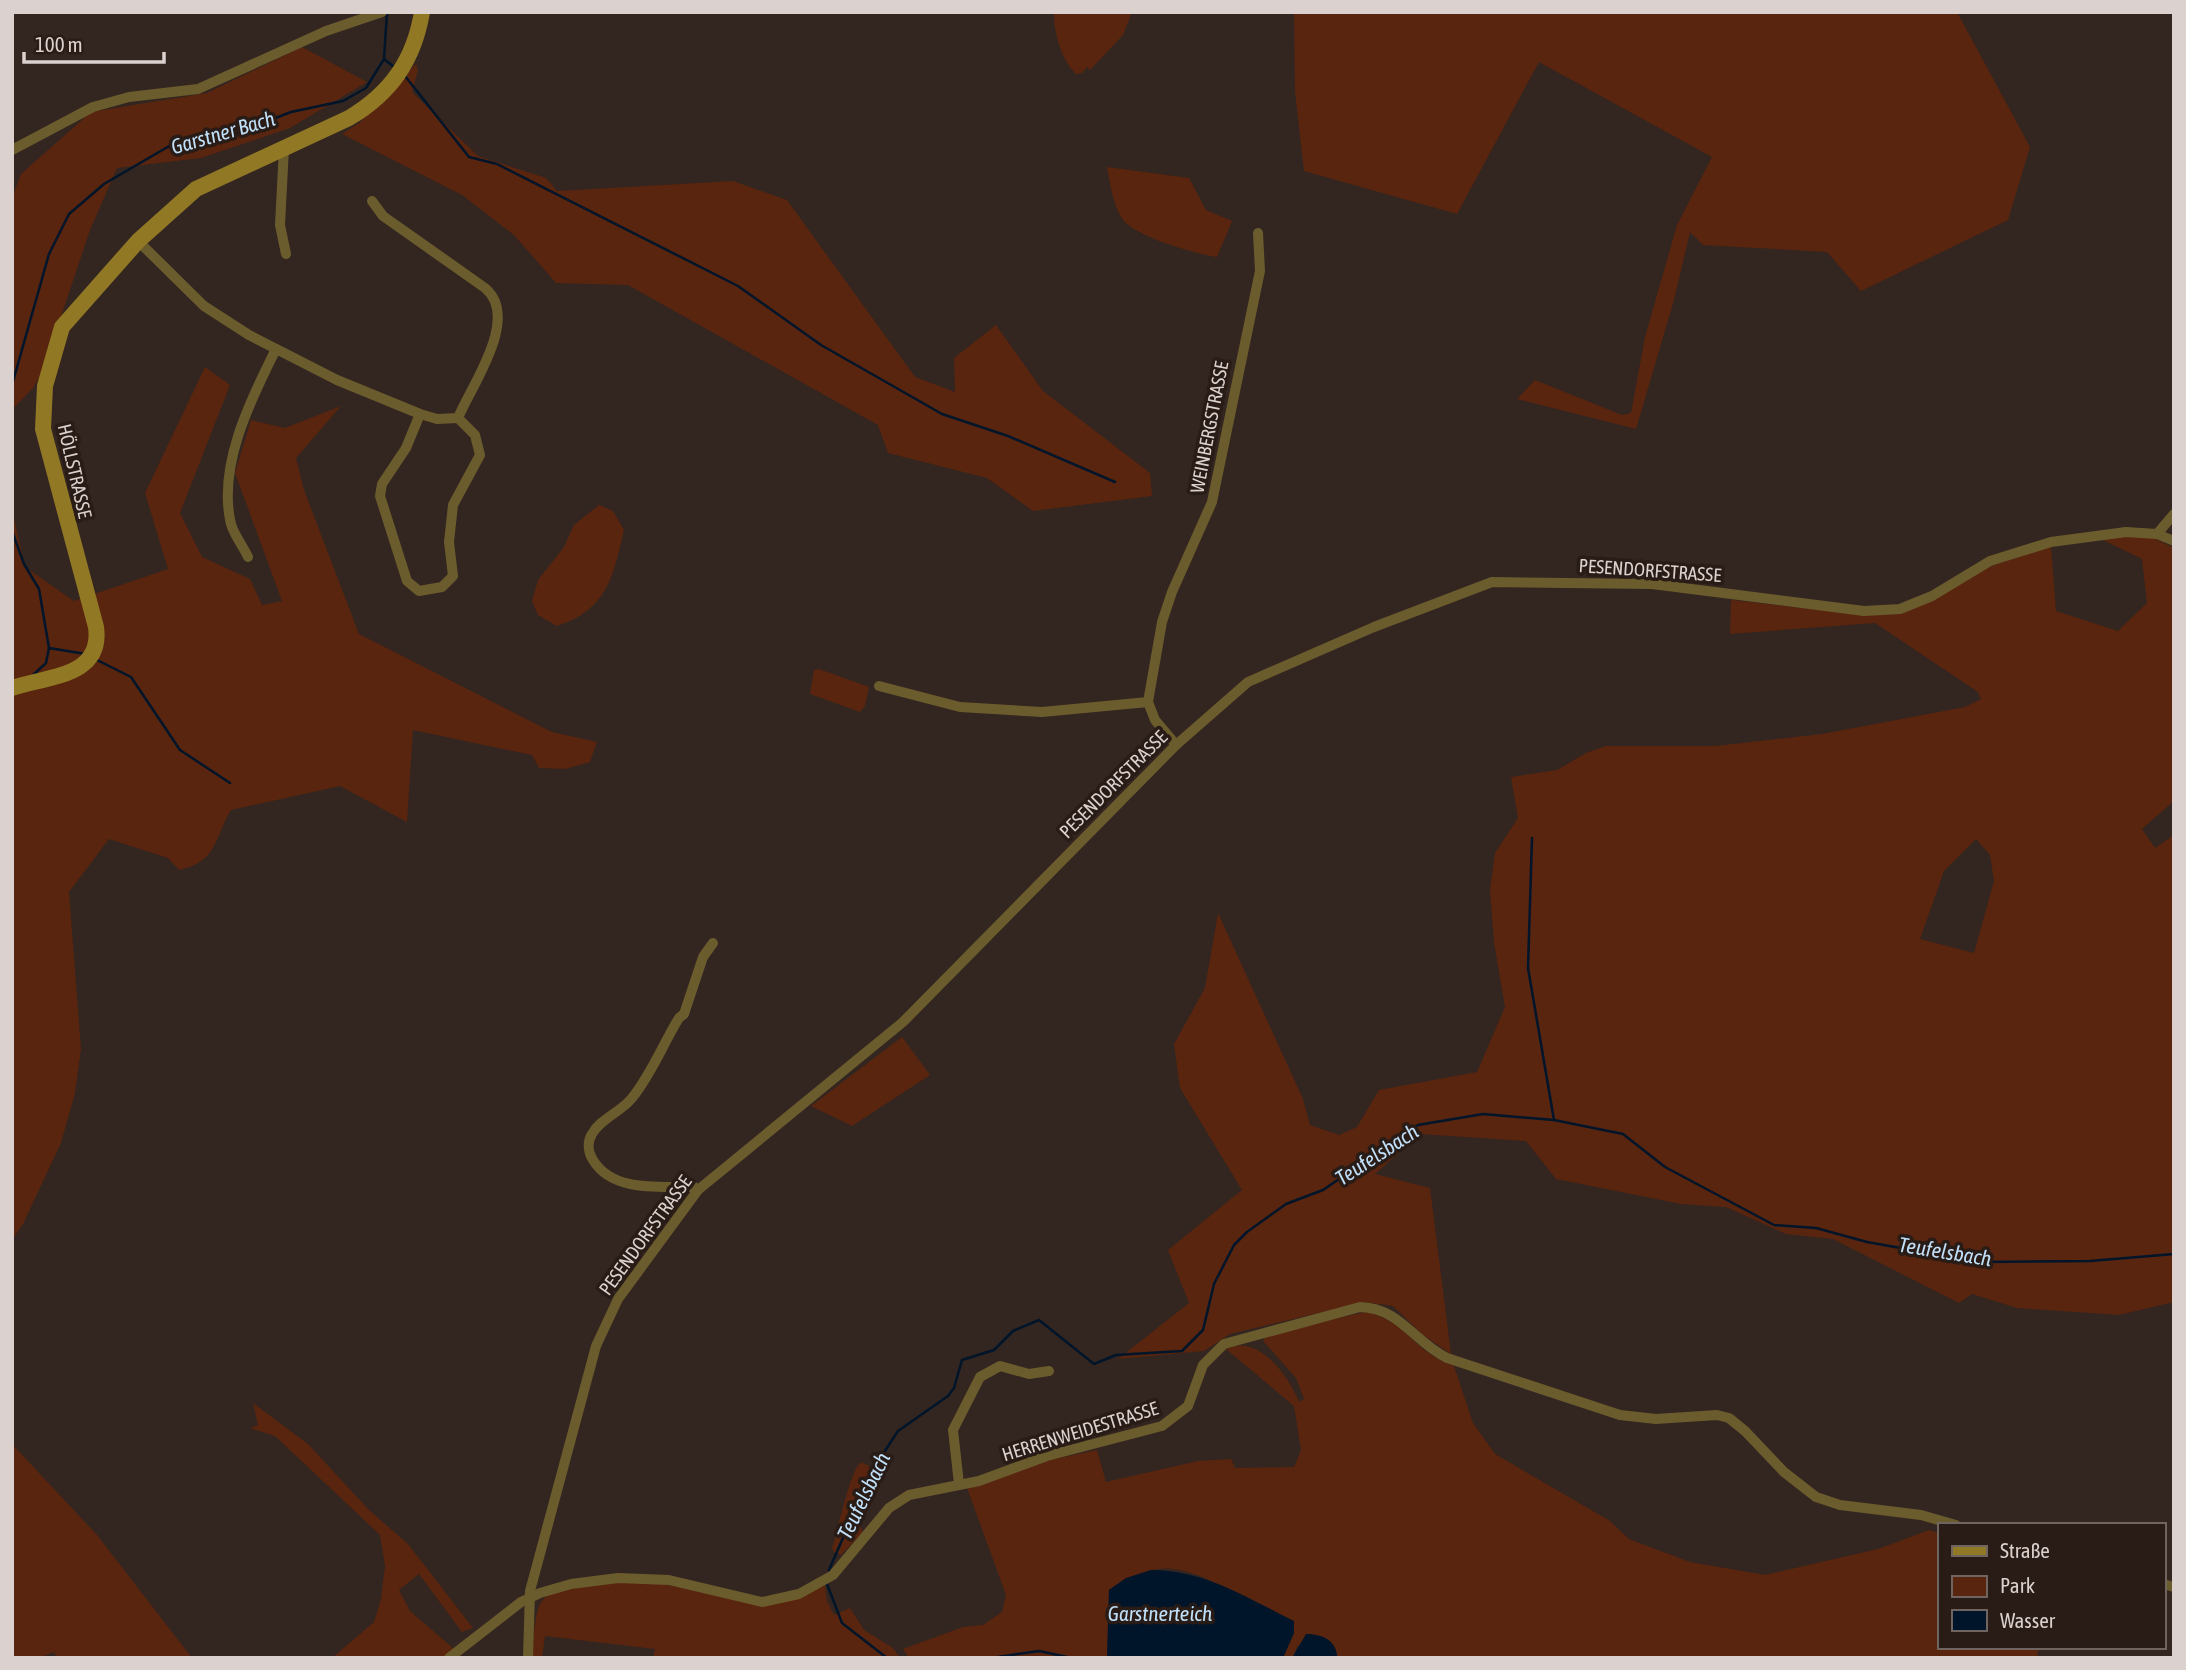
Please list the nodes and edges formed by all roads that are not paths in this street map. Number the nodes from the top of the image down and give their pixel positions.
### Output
1 (382, 12) edge
2 (422, 12) edge
3 (284, 148) junction
4 (12, 150) edge
5 (372, 201) dead end
6 (1258, 233) dead end
7 (138, 241) junction
8 (286, 254) dead end
9 (276, 349) junction
10 (420, 414) junction
11 (458, 418) junction
12 (2174, 514) edge
13 (2157, 534) junction
14 (2174, 541) edge
15 (248, 557) dead end
16 (879, 686) dead end
17 (12, 688) edge
18 (1148, 702) junction
19 (1176, 745) junction
20 (713, 943) dead end
21 (698, 1190) junction
22 (1049, 1371) dead end
23 (959, 1484) junction
24 (1949, 1523) edge
25 (530, 1597) junction
26 (449, 1658) edge
27 (528, 1658) edge

1 - 4 street
2 - 3 street, HÖLLSTRASSE
3 - 7 street, HÖLLSTRASSE
3 - 8 street
5 - 11 street
6 - 18 street, WEINBERGSTRASSE
7 - 9 street
7 - 17 street, HÖLLSTRASSE
9 - 10 street
9 - 15 street
10 - 11 street
10 - 11 street
12 - 13 street
13 - 14 street, PESENDORFSTRASSE
13 - 19 street, PESENDORFSTRASSE
16 - 18 street
18 - 19 street
19 - 21 street, PESENDORFSTRASSE
20 - 21 street
21 - 25 street, PESENDORFSTRASSE
22 - 23 street
23 - 24 street, HERRENWEIDESTRASSE
23 - 25 street, HERRENWEIDESTRASSE
25 - 26 street
25 - 27 street, PESENDORFSTRASSE

